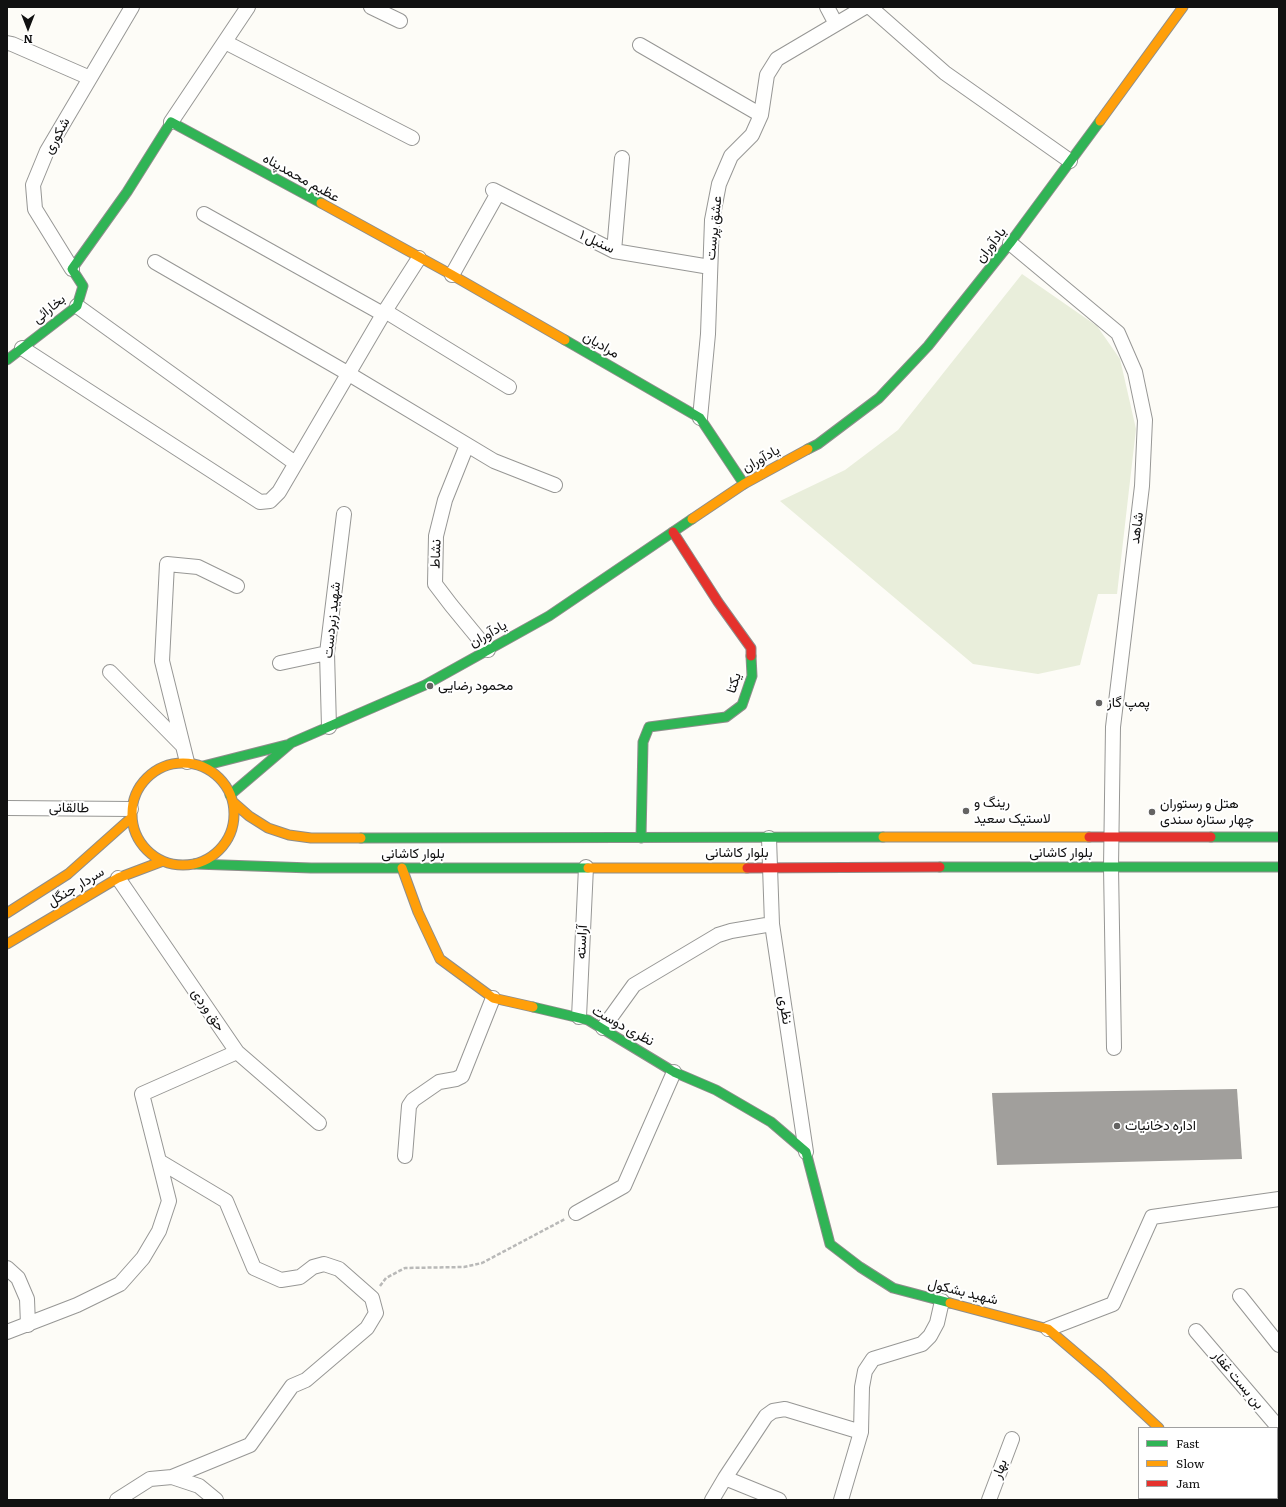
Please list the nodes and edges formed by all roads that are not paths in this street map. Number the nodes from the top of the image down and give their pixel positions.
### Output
1 (132, 7) edge
2 (248, 7) edge
3 (371, 7) edge
4 (826, 7) edge
5 (865, 7) edge
6 (870, 7) edge
7 (1183, 7) edge
8 (400, 21) dead end
9 (836, 24) junction
10 (224, 42) junction
11 (7, 43) edge
12 (640, 44) dead end
13 (90, 78) junction
14 (761, 115) junction
15 (171, 122) junction
16 (412, 138) dead end
17 (622, 158) dead end
18 (1070, 161) junction
19 (204, 214) dead end
20 (1010, 243) junction
21 (614, 251) junction
22 (419, 258) junction
23 (155, 262) dead end
24 (710, 267) junction
25 (72, 269) junction
26 (452, 275) junction
27 (77, 306) junction
28 (384, 313) junction
29 (22, 348) junction
30 (7, 360) edge
31 (349, 374) junction
32 (509, 387) dead end
33 (700, 418) junction
34 (468, 445) junction
35 (294, 463) junction
36 (744, 484) junction
37 (555, 485) dead end
38 (344, 514) dead end
39 (673, 532) junction
40 (237, 586) dead end
41 (488, 650) junction
42 (327, 653) junction
43 (280, 663) dead end
44 (110, 672) dead end
45 (329, 727) junction
46 (291, 743) junction
47 (183, 746) junction
48 (187, 762) junction
49 (203, 766) junction
50 (232, 798) junction
51 (7, 808) edge
52 (132, 813) junction
53 (1279, 837) edge
54 (641, 838) junction
55 (769, 838) junction
56 (1111, 838) junction
57 (163, 861) junction
58 (194, 864) junction
59 (769, 867) junction
60 (1111, 867) junction
61 (1279, 867) edge
62 (402, 868) junction
63 (586, 868) junction
64 (118, 878) junction
65 (7, 913) edge
66 (772, 924) junction
67 (7, 944) edge
68 (493, 998) junction
69 (579, 1017) junction
70 (603, 1028) junction
71 (1114, 1048) dead end
72 (237, 1052) junction
73 (674, 1072) junction
74 (319, 1123) dead end
75 (806, 1152) junction
76 (405, 1156) dead end
77 (159, 1161) junction
78 (1279, 1199) edge
79 (576, 1213) road end
80 (7, 1268) edge
81 (1240, 1296) dead end
82 (942, 1301) junction
83 (28, 1325) junction
84 (1048, 1330) junction
85 (1196, 1331) dead end
86 (7, 1332) edge
87 (1279, 1345) edge
88 (1158, 1427) edge
89 (1279, 1428) edge
90 (861, 1432) junction
91 (1012, 1439) dead end
92 (172, 1477) junction
93 (725, 1478) junction
94 (117, 1500) edge
95 (216, 1500) edge
96 (712, 1500) edge
97 (778, 1500) edge
98 (841, 1500) edge
99 (988, 1500) edge

1 - 13 street, شکوری
2 - 10 street
3 - 8 street
4 - 9 street
5 - 9 street, عشق پرست
6 - 18 street
7 - 18 main road, یادآوران
9 - 14 street, عشق پرست
10 - 15 street
10 - 16 street
11 - 13 street
12 - 14 street
13 - 25 street, شکوری
14 - 24 street, عشق پرست
15 - 22 main road, عظیم محمدپناه
15 - 25 main road
17 - 21 street
18 - 20 main road, یادآوران
19 - 28 street
20 - 36 main road, یادآوران
20 - 56 street, شاهد
21 - 24 street, سنبل ۱
21 - 26 street, سنبل ۱
22 - 26 main road, مرادیان
22 - 28 street
23 - 31 street
24 - 33 street, عشق پرست
25 - 27 main road, بخارائی
26 - 33 main road, مرادیان
27 - 29 main road, بخارائی
27 - 35 street
28 - 31 street
28 - 32 street
29 - 30 main road, بخارائی
29 - 35 street
31 - 34 street
31 - 35 street
33 - 36 main road, مرادیان
34 - 37 street
34 - 41 street, نشاط
36 - 39 main road, یادآوران
38 - 42 street, شهید زبردست
39 - 41 main road, یادآوران
39 - 54 main road, یکتا
40 - 47 street
41 - 45 main road, یادآوران
42 - 43 street
42 - 45 street, شهید زبردست
44 - 47 street
45 - 46 main road, یادآوران
46 - 49 main road
46 - 50 main road, یادآوران
47 - 48 street
48 - 49 main road
48 - 52 main road
49 - 50 main road
50 - 54 main road, بلوار کاشانی
50 - 58 main road
51 - 52 street, طالقانی
52 - 57 main road
52 - 65 main road, سردار جنگل
53 - 56 main road, بلوار کاشانی
54 - 55 main road, بلوار کاشانی
55 - 56 main road, بلوار کاشانی
55 - 59 street, نظری
56 - 60 street, شاهد
57 - 58 main road
57 - 64 main road, سردار جنگل
58 - 62 main road, بلوار کاشانی
59 - 60 main road, بلوار کاشانی
59 - 63 main road, بلوار کاشانی
59 - 66 street, نظری
60 - 61 main road, بلوار کاشانی
60 - 71 street, شاهد
62 - 63 main road, بلوار کاشانی
62 - 68 main road, نظری دوست
63 - 69 street, آراسته
64 - 67 main road, سردار جنگل
64 - 72 street, حق وردی
66 - 70 street
66 - 75 street, نظری
68 - 69 main road, نظری دوست
68 - 76 street
69 - 70 main road, نظری دوست
70 - 73 main road, نظری دوست
72 - 74 street, حق وردی
72 - 77 street
73 - 75 main road, نظری دوست
73 - 79 street
75 - 82 main road, شهید بشکول
77 - 83 street
77 - 92 street
78 - 84 street
80 - 83 street
81 - 87 street
82 - 84 main road, شهید بشکول
82 - 90 street
83 - 86 street
84 - 88 main road, شهید بشکول
85 - 89 street, بن بست غفار
90 - 93 street
90 - 98 street
91 - 99 street, بهار
92 - 94 street
92 - 95 street
93 - 96 street
93 - 97 street

